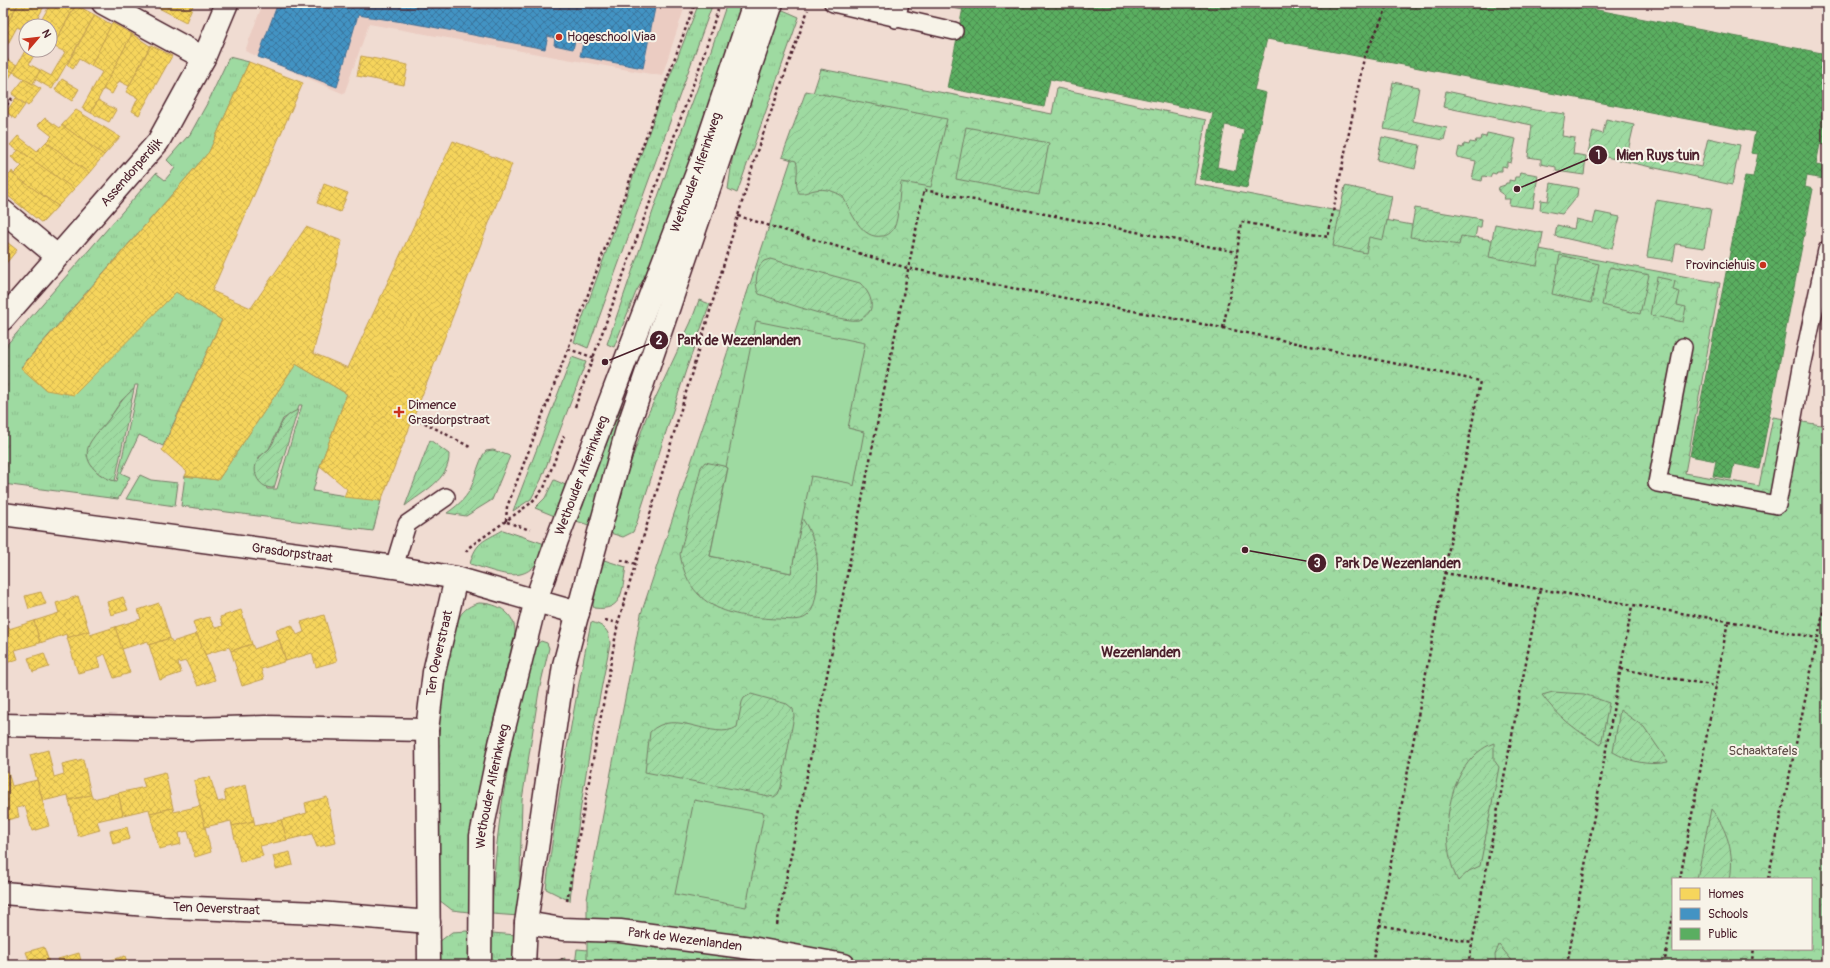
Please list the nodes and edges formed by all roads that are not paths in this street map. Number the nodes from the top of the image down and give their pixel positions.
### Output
1 (103, 3) edge
2 (227, 3) edge
3 (754, 3) edge
4 (772, 3) edge
5 (832, 3) edge
6 (898, 11) edge
7 (954, 31) dead end
8 (204, 58) junction
9 (3, 211) edge
10 (1827, 250) edge
11 (57, 256) junction
12 (3, 319) edge
13 (1683, 347) dead end
14 (446, 497) dead end
15 (3, 514) edge
16 (394, 567) junction
17 (456, 578) junction
18 (536, 600) junction
19 (578, 613) junction
20 (3, 725) edge
21 (427, 730) junction
22 (3, 893) edge
23 (429, 922) junction
24 (526, 923) junction
25 (429, 965) edge
26 (480, 965) edge
27 (524, 965) edge
28 (844, 965) edge

1 - 8 street
2 - 8 street, Assendorperdijk
3 - 18 street, Wethouder Alferinkweg
4 - 19 street, Wethouder Alferinkweg
5 - 6 lane
6 - 7 lane
8 - 11 street, Assendorperdijk
9 - 11 street
10 - 13 lane
11 - 12 street, Assendorperdijk
14 - 16 lane
15 - 16 street, Grasdorpstraat
16 - 17 street, Grasdorpstraat
17 - 18 street, Grasdorpstraat
17 - 21 street, Ten Oeverstraat
18 - 19 street, Grasdorpstraat
18 - 26 street, Wethouder Alferinkweg
19 - 24 street, Wethouder Alferinkweg
20 - 21 street
21 - 23 street, Ten Oeverstraat
22 - 23 street, Ten Oeverstraat
23 - 25 street, Ten Oeverstraat
24 - 27 street, Wethouder Alferinkweg
24 - 28 street, Park de Wezenlanden

